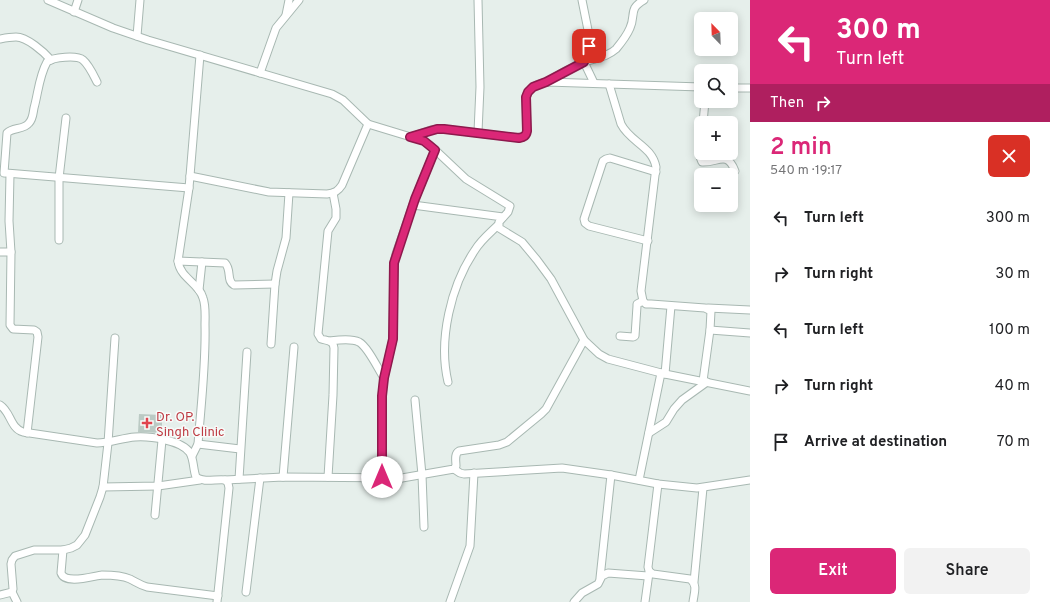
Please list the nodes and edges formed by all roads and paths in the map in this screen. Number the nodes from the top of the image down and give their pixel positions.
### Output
1 (48, 0) edge
2 (78, 0) edge
3 (140, 0) edge
4 (289, 0) edge
5 (299, 0) edge
6 (478, 0) edge
7 (582, 0) edge
8 (644, 0) edge
9 (74, 12) junction
10 (286, 15) junction
11 (138, 36) junction
12 (0, 39) edge
13 (200, 55) junction
14 (50, 60) junction
15 (584, 62) junction
16 (260, 73) junction
17 (97, 82) dead end
18 (546, 82) junction
19 (594, 83) junction
20 (609, 84) junction
21 (694, 87) edge
22 (738, 88) edge
23 (750, 88) edge
24 (66, 118) dead end
25 (368, 124) junction
26 (478, 132) junction
27 (410, 137) junction
28 (435, 150) junction
29 (701, 160) edge
30 (713, 160) edge
31 (728, 160) edge
32 (734, 168) edge
33 (656, 172) junction
34 (5, 173) edge
35 (190, 176) junction
36 (59, 178) junction
37 (189, 188) junction
38 (288, 193) junction
39 (333, 193) junction
40 (413, 205) junction
41 (503, 217) junction
42 (498, 225) junction
43 (59, 240) dead end
44 (648, 241) junction
45 (0, 252) edge
46 (11, 252) junction
47 (178, 261) junction
48 (202, 262) junction
49 (275, 284) junction
50 (199, 290) junction
51 (643, 301) junction
52 (671, 306) junction
53 (708, 308) junction
54 (750, 310) edge
55 (710, 330) junction
56 (750, 333) edge
57 (620, 336) dead end
58 (115, 338) dead end
59 (584, 340) junction
60 (330, 341) junction
61 (271, 344) dead end
62 (294, 347) dead end
63 (247, 352) dead end
64 (663, 373) junction
65 (384, 378) junction
66 (448, 382) dead end
67 (705, 382) junction
68 (750, 392) edge
69 (415, 400) dead end
70 (0, 405) edge
71 (27, 433) junction
72 (649, 433) junction
73 (162, 440) junction
74 (108, 443) junction
75 (198, 444) junction
76 (240, 449) junction
77 (192, 456) junction
78 (454, 469) junction
79 (474, 473) junction
80 (422, 475) junction
81 (611, 475) junction
82 (284, 477) junction
83 (328, 477) junction
84 (382, 477) junction
85 (260, 478) junction
86 (239, 479) junction
87 (200, 480) junction
88 (225, 480) junction
89 (639, 480) junction
90 (750, 480) edge
91 (658, 484) junction
92 (158, 486) junction
93 (103, 487) junction
94 (703, 488) junction
95 (155, 515) dead end
96 (424, 527) dead end
97 (63, 550) junction
98 (648, 574) junction
99 (600, 578) junction
100 (694, 582) junction
101 (12, 592) junction
102 (246, 592) dead end
103 (0, 596) edge
104 (218, 599) edge
105 (17, 602) edge
106 (450, 602) edge
107 (574, 602) edge
108 (645, 602) edge
109 (693, 602) edge

1 - 9 street
2 - 9 street
3 - 11 street
4 - 10 street
5 - 10 street
6 - 26 street
7 - 15 street
8 - 15 street
9 - 11 street
10 - 16 street
11 - 13 street
12 - 14 street
13 - 16 street
13 - 35 street
14 - 17 street
14 - 34 street
15 - 18 street
15 - 19 street
16 - 25 street
18 - 19 street
18 - 26 street
19 - 20 street
20 - 21 street
20 - 33 street
22 - 23 street
24 - 36 street
25 - 27 street
25 - 39 street
26 - 27 street
27 - 28 street
28 - 40 street
28 - 41 street
29 - 30 street
31 - 32 street
33 - 44 street
33 - 44 street
34 - 36 street
34 - 46 street
35 - 37 street
35 - 38 street
36 - 37 street
36 - 43 street
37 - 47 street
38 - 39 street
38 - 49 street
39 - 60 street
40 - 41 street
40 - 65 street
41 - 42 street
42 - 59 street
42 - 66 street
44 - 51 street
45 - 46 street
46 - 71 street
47 - 48 street
47 - 50 street
48 - 49 street
48 - 50 street
49 - 61 street
50 - 75 street
51 - 52 street
51 - 57 street
52 - 53 street
52 - 64 street
53 - 54 street
53 - 55 street
55 - 56 street
55 - 67 street
58 - 74 street
59 - 64 street
59 - 78 street
60 - 65 street
60 - 83 street
62 - 82 street
63 - 76 street
64 - 67 street
64 - 72 street
65 - 84 street
67 - 68 street
67 - 72 street
69 - 80 street
70 - 71 street
71 - 74 street
72 - 89 street
73 - 74 street
73 - 77 street
73 - 92 street
74 - 93 street
75 - 76 street
75 - 77 street
76 - 86 street
77 - 87 street
78 - 79 street
78 - 80 street
79 - 81 street
79 - 106 street
80 - 84 street
80 - 96 street
81 - 89 street
81 - 99 street
82 - 83 street
82 - 85 street
83 - 84 street
85 - 86 street
85 - 102 street
86 - 88 street
87 - 88 street
87 - 92 street
88 - 104 street
89 - 91 street
90 - 94 street
91 - 94 street
91 - 98 street
92 - 93 street
92 - 95 street
93 - 97 street
94 - 100 street
97 - 101 street
97 - 104 street
98 - 99 street
98 - 100 street
98 - 108 street
99 - 107 street
100 - 109 street
101 - 103 street
101 - 105 street

